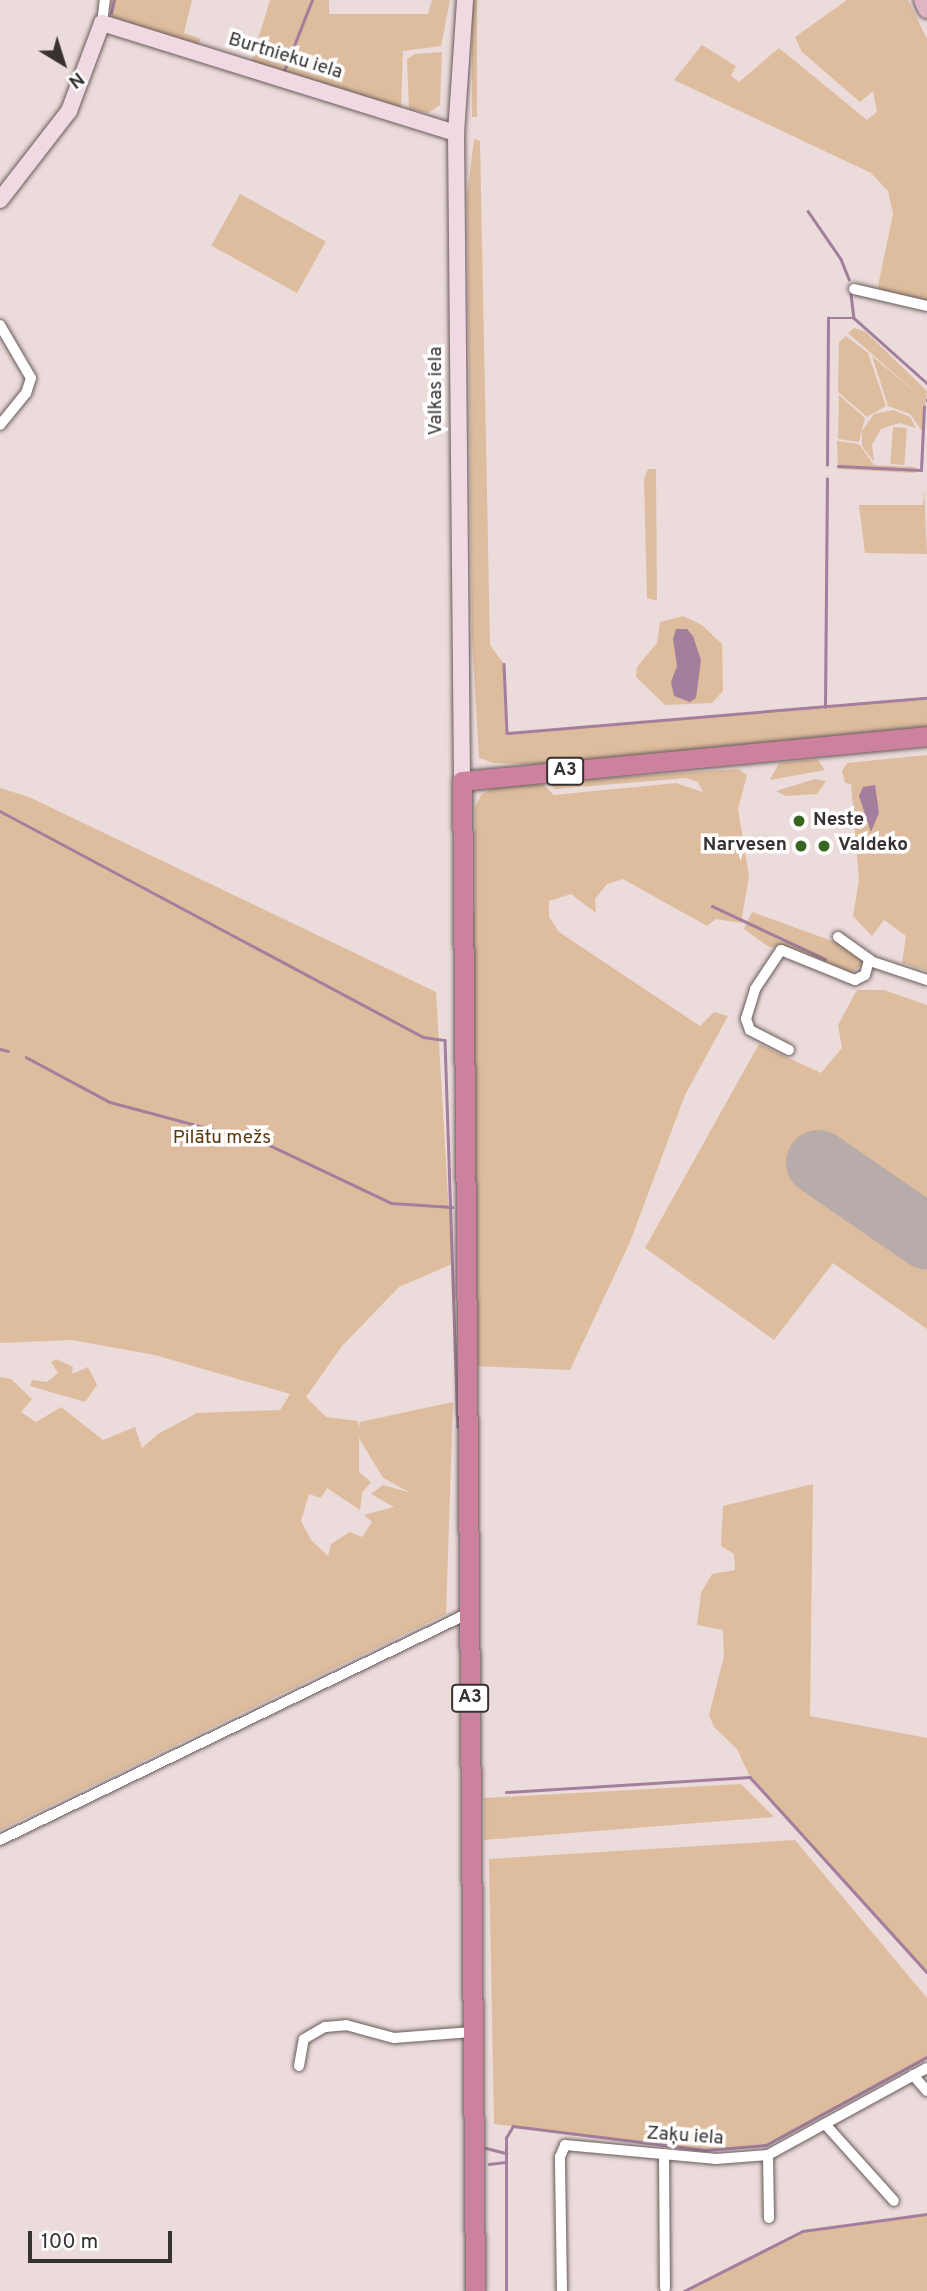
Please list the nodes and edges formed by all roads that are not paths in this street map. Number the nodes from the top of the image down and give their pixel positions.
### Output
1 (105, 0) edge
2 (466, 0) edge
3 (923, 0) edge
4 (927, 9) edge
5 (102, 23) junction
6 (456, 133) junction
7 (0, 200) edge
8 (855, 289) dead end
9 (927, 306) edge
10 (0, 325) edge
11 (0, 425) edge
12 (927, 737) edge
13 (462, 781) junction
14 (838, 937) dead end
15 (870, 960) junction
16 (927, 981) edge
17 (789, 1050) dead end
18 (469, 1613) junction
19 (0, 1840) edge
20 (472, 2032) junction
21 (299, 2066) dead end
22 (927, 2068) edge
23 (913, 2076) junction
24 (927, 2091) edge
25 (825, 2124) junction
26 (664, 2154) junction
27 (768, 2155) junction
28 (894, 2201) dead end
29 (769, 2218) dead end
30 (665, 2288) dead end
31 (475, 2291) edge
32 (562, 2291) edge

1 - 5 street
2 - 6 main road, Valkas iela
3 - 4 main road
5 - 6 main road, Burtnieku iela
5 - 7 main road
6 - 13 main road, Valkas iela
8 - 9 street
10 - 11 street
12 - 13 highway, A3
13 - 18 highway, A3
14 - 15 street
15 - 16 street
15 - 17 street
18 - 19 street
18 - 20 highway, A3
20 - 21 street
20 - 31 highway, A3
22 - 23 street, Zaķu iela
23 - 24 street
23 - 25 street, Zaķu iela
25 - 27 street, Zaķu iela
25 - 28 street
26 - 27 street, Zaķu iela
26 - 30 street
26 - 32 street, Zaķu iela
27 - 29 street

